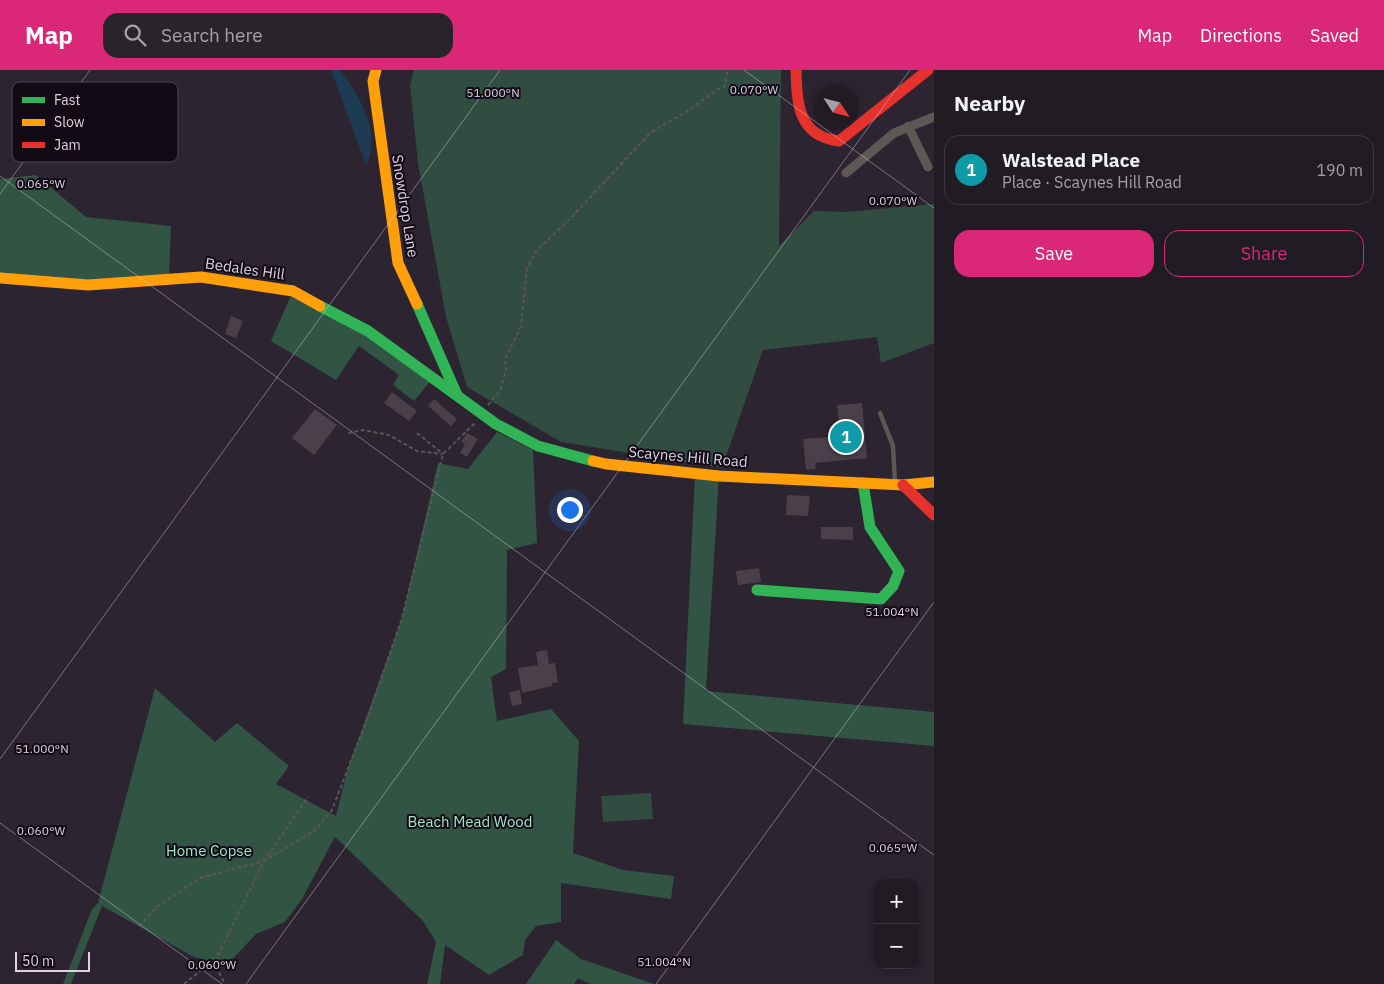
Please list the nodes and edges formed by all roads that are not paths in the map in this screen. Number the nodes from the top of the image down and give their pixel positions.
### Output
1 (376, 70) edge
2 (796, 70) edge
3 (928, 70) edge
4 (934, 117) edge
5 (908, 126) junction
6 (928, 167) dead end
7 (846, 173) dead end
8 (0, 278) edge
9 (456, 395) junction
10 (880, 413) dead end
11 (934, 482) edge
12 (863, 483) junction
13 (899, 485) junction
14 (934, 515) edge
15 (757, 590) dead end

1 - 9 main road, Snowdrop Lane
2 - 3 main road
4 - 5 street
5 - 6 street
5 - 7 street
8 - 9 main road, Bedales Hill
9 - 12 main road, Scaynes Hill Road
10 - 13 lane
11 - 13 main road, Scaynes Hill Road
12 - 13 main road, Scaynes Hill Road
12 - 15 main road
13 - 14 main road

